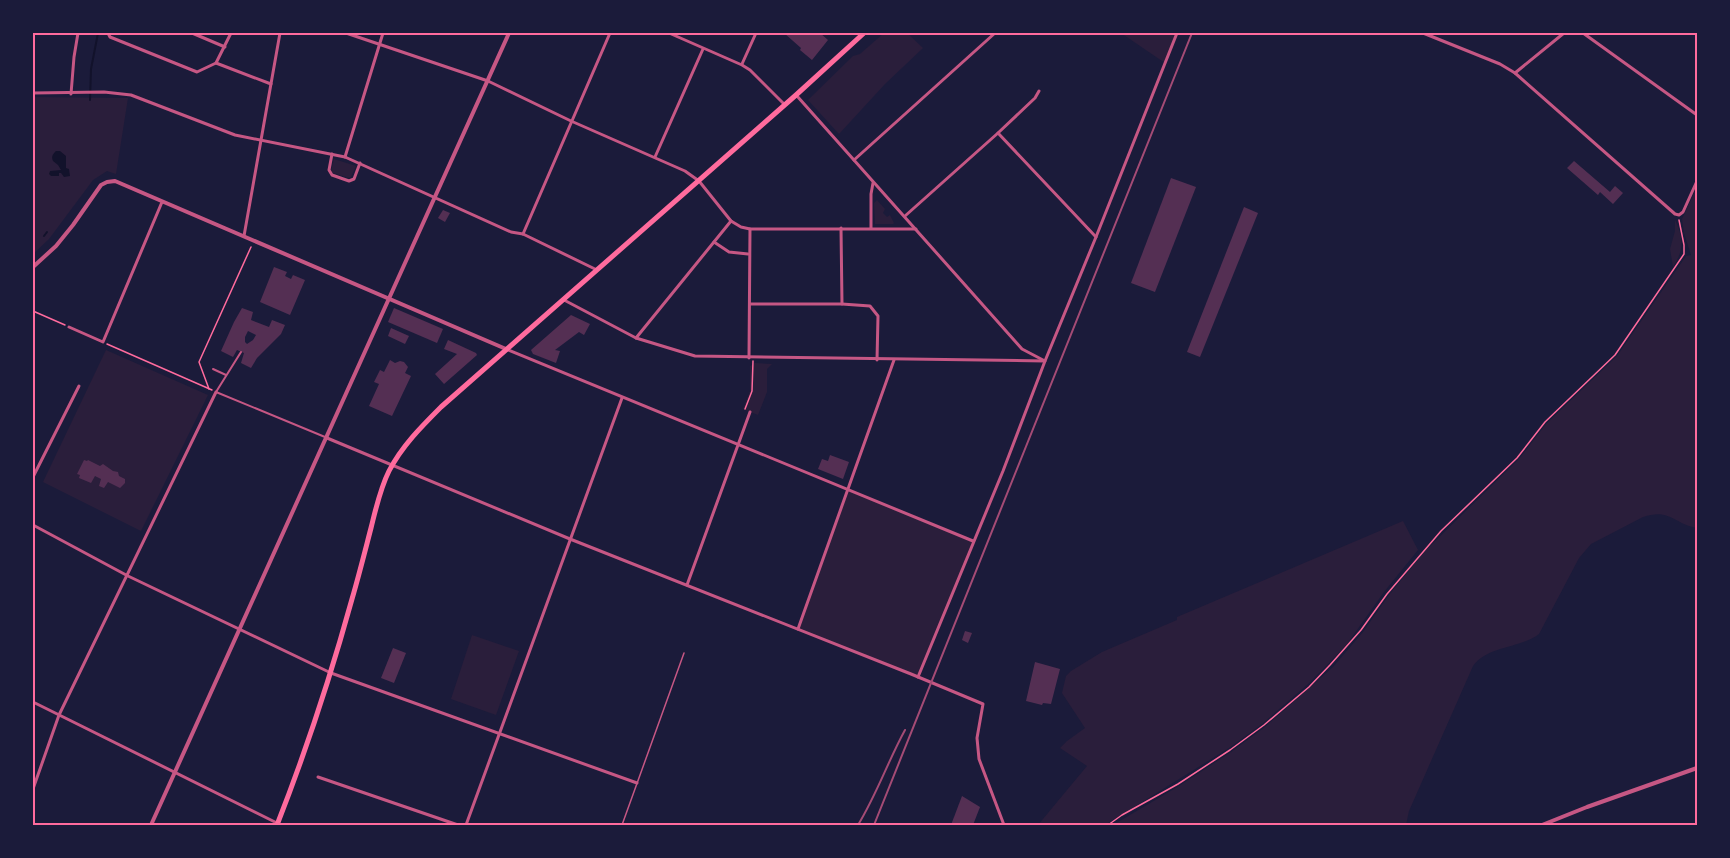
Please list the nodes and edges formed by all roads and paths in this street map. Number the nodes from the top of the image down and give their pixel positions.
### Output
1 (78, 33) edge
2 (192, 33) edge
3 (231, 33) edge
4 (280, 33) edge
5 (346, 33) edge
6 (383, 33) edge
7 (509, 33) edge
8 (610, 33) edge
9 (669, 33) edge
10 (756, 33) edge
11 (864, 33) edge
12 (995, 33) edge
13 (1177, 33) edge
14 (1423, 33) edge
15 (1564, 33) edge
16 (1583, 33) edge
17 (109, 34) edge
18 (380, 44) junction
19 (225, 47) junction
20 (704, 48) junction
21 (216, 63) junction
22 (742, 65) junction
23 (1515, 73) junction
24 (488, 81) junction
25 (270, 84) junction
26 (1039, 91) dead end
27 (33, 93) edge
28 (71, 94) junction
29 (796, 95) junction
30 (784, 105) junction
31 (1697, 115) edge
32 (571, 121) junction
33 (998, 133) junction
34 (261, 140) junction
35 (332, 154) junction
36 (345, 157) junction
37 (654, 157) junction
38 (854, 160) junction
39 (360, 163) junction
40 (1697, 181) edge
41 (699, 182) junction
42 (873, 183) junction
43 (435, 196) junction
44 (162, 202) junction
45 (1679, 215) junction
46 (904, 216) junction
47 (731, 222) junction
48 (841, 228) junction
49 (871, 228) junction
50 (750, 229) junction
51 (916, 229) junction
52 (523, 234) junction
53 (244, 236) junction
54 (1096, 237) junction
55 (253, 241) junction
56 (714, 242) junction
57 (748, 254) junction
58 (33, 267) edge
59 (597, 270) junction
60 (388, 299) junction
61 (563, 300) junction
62 (750, 304) junction
63 (842, 304) junction
64 (33, 311) edge
65 (69, 327) joint
66 (636, 338) junction
67 (103, 342) junction
68 (506, 349) junction
69 (241, 352) dead end
70 (751, 358) junction
71 (877, 360) junction
72 (894, 360) junction
73 (1045, 361) junction
74 (213, 369) dead end
75 (226, 375) junction
76 (79, 386) dead end
77 (216, 392) junction
78 (622, 398) junction
79 (750, 412) joint
80 (326, 437) junction
81 (737, 445) junction
82 (392, 465) junction
83 (33, 477) edge
84 (849, 490) junction
85 (33, 525) edge
86 (570, 539) junction
87 (973, 541) junction
88 (128, 576) junction
89 (687, 585) junction
90 (798, 629) junction
91 (238, 630) junction
92 (684, 652) dead end
93 (331, 673) junction
94 (918, 677) junction
95 (33, 702) edge
96 (59, 715) junction
97 (498, 734) junction
98 (1697, 768) edge
99 (175, 772) junction
100 (318, 777) dead end
101 (637, 783) junction
102 (33, 789) edge
103 (279, 824) edge
104 (151, 825) edge
105 (458, 825) edge
106 (466, 825) edge
107 (622, 825) edge
108 (1004, 825) edge
109 (1108, 825) edge
110 (1542, 825) edge

1 - 28 street
2 - 19 street
3 - 19 street
4 - 25 street
5 - 18 street
6 - 18 street
7 - 24 street
8 - 32 street
9 - 20 street
10 - 22 street
11 - 29 main road
12 - 38 street
13 - 54 street
14 - 23 street
15 - 23 street
16 - 31 street
17 - 21 street
18 - 24 street
18 - 36 street
19 - 21 street
20 - 22 street
20 - 37 street
21 - 25 street
22 - 30 street
23 - 45 street
24 - 32 street
24 - 43 street
25 - 34 street
26 - 33 street
27 - 28 street
28 - 34 street
29 - 30 main road
29 - 38 street
30 - 41 main road
32 - 37 street
32 - 52 street
33 - 46 street
33 - 54 street
34 - 35 street
34 - 53 street
35 - 36 street
35 - 39 street
36 - 39 street
37 - 41 street
38 - 42 street
39 - 43 street
40 - 45 street
41 - 47 street
41 - 59 main road
42 - 46 street
42 - 49 street
43 - 52 street
43 - 60 street
44 - 53 street
44 - 58 street
44 - 67 street
45 - 109 path
46 - 51 street
47 - 50 street
47 - 56 street
48 - 49 street
48 - 50 street
48 - 63 street
49 - 51 street
50 - 57 street
51 - 73 street
52 - 59 street
53 - 55 street
54 - 73 street
55 - 60 street
55 - 67 path
56 - 57 street
56 - 66 street
57 - 62 street
59 - 61 main road
60 - 68 street
60 - 80 street
61 - 66 street
61 - 68 main road
62 - 63 street
62 - 70 street
63 - 71 street
64 - 65 path
65 - 67 street
66 - 70 street
68 - 78 street
68 - 82 main road
69 - 75 street
70 - 71 street
70 - 79 path
71 - 72 street
72 - 73 street
72 - 84 street
73 - 87 street
74 - 75 street
75 - 77 street
76 - 83 street
77 - 80 street
77 - 88 street
78 - 81 street
78 - 86 street
79 - 81 street
80 - 82 street
80 - 91 street
81 - 84 street
81 - 89 street
82 - 86 street
82 - 93 main road
84 - 87 street
84 - 90 street
85 - 88 street
86 - 89 street
86 - 97 street
87 - 94 street
88 - 91 street
88 - 96 street
89 - 90 street
90 - 94 street
91 - 93 street
91 - 99 street
92 - 101 lane
93 - 97 street
93 - 103 main road
94 - 108 street
95 - 96 street
96 - 99 street
96 - 102 street
97 - 101 street
97 - 106 street
98 - 110 street
99 - 103 street
99 - 104 street
100 - 105 street
101 - 107 lane

